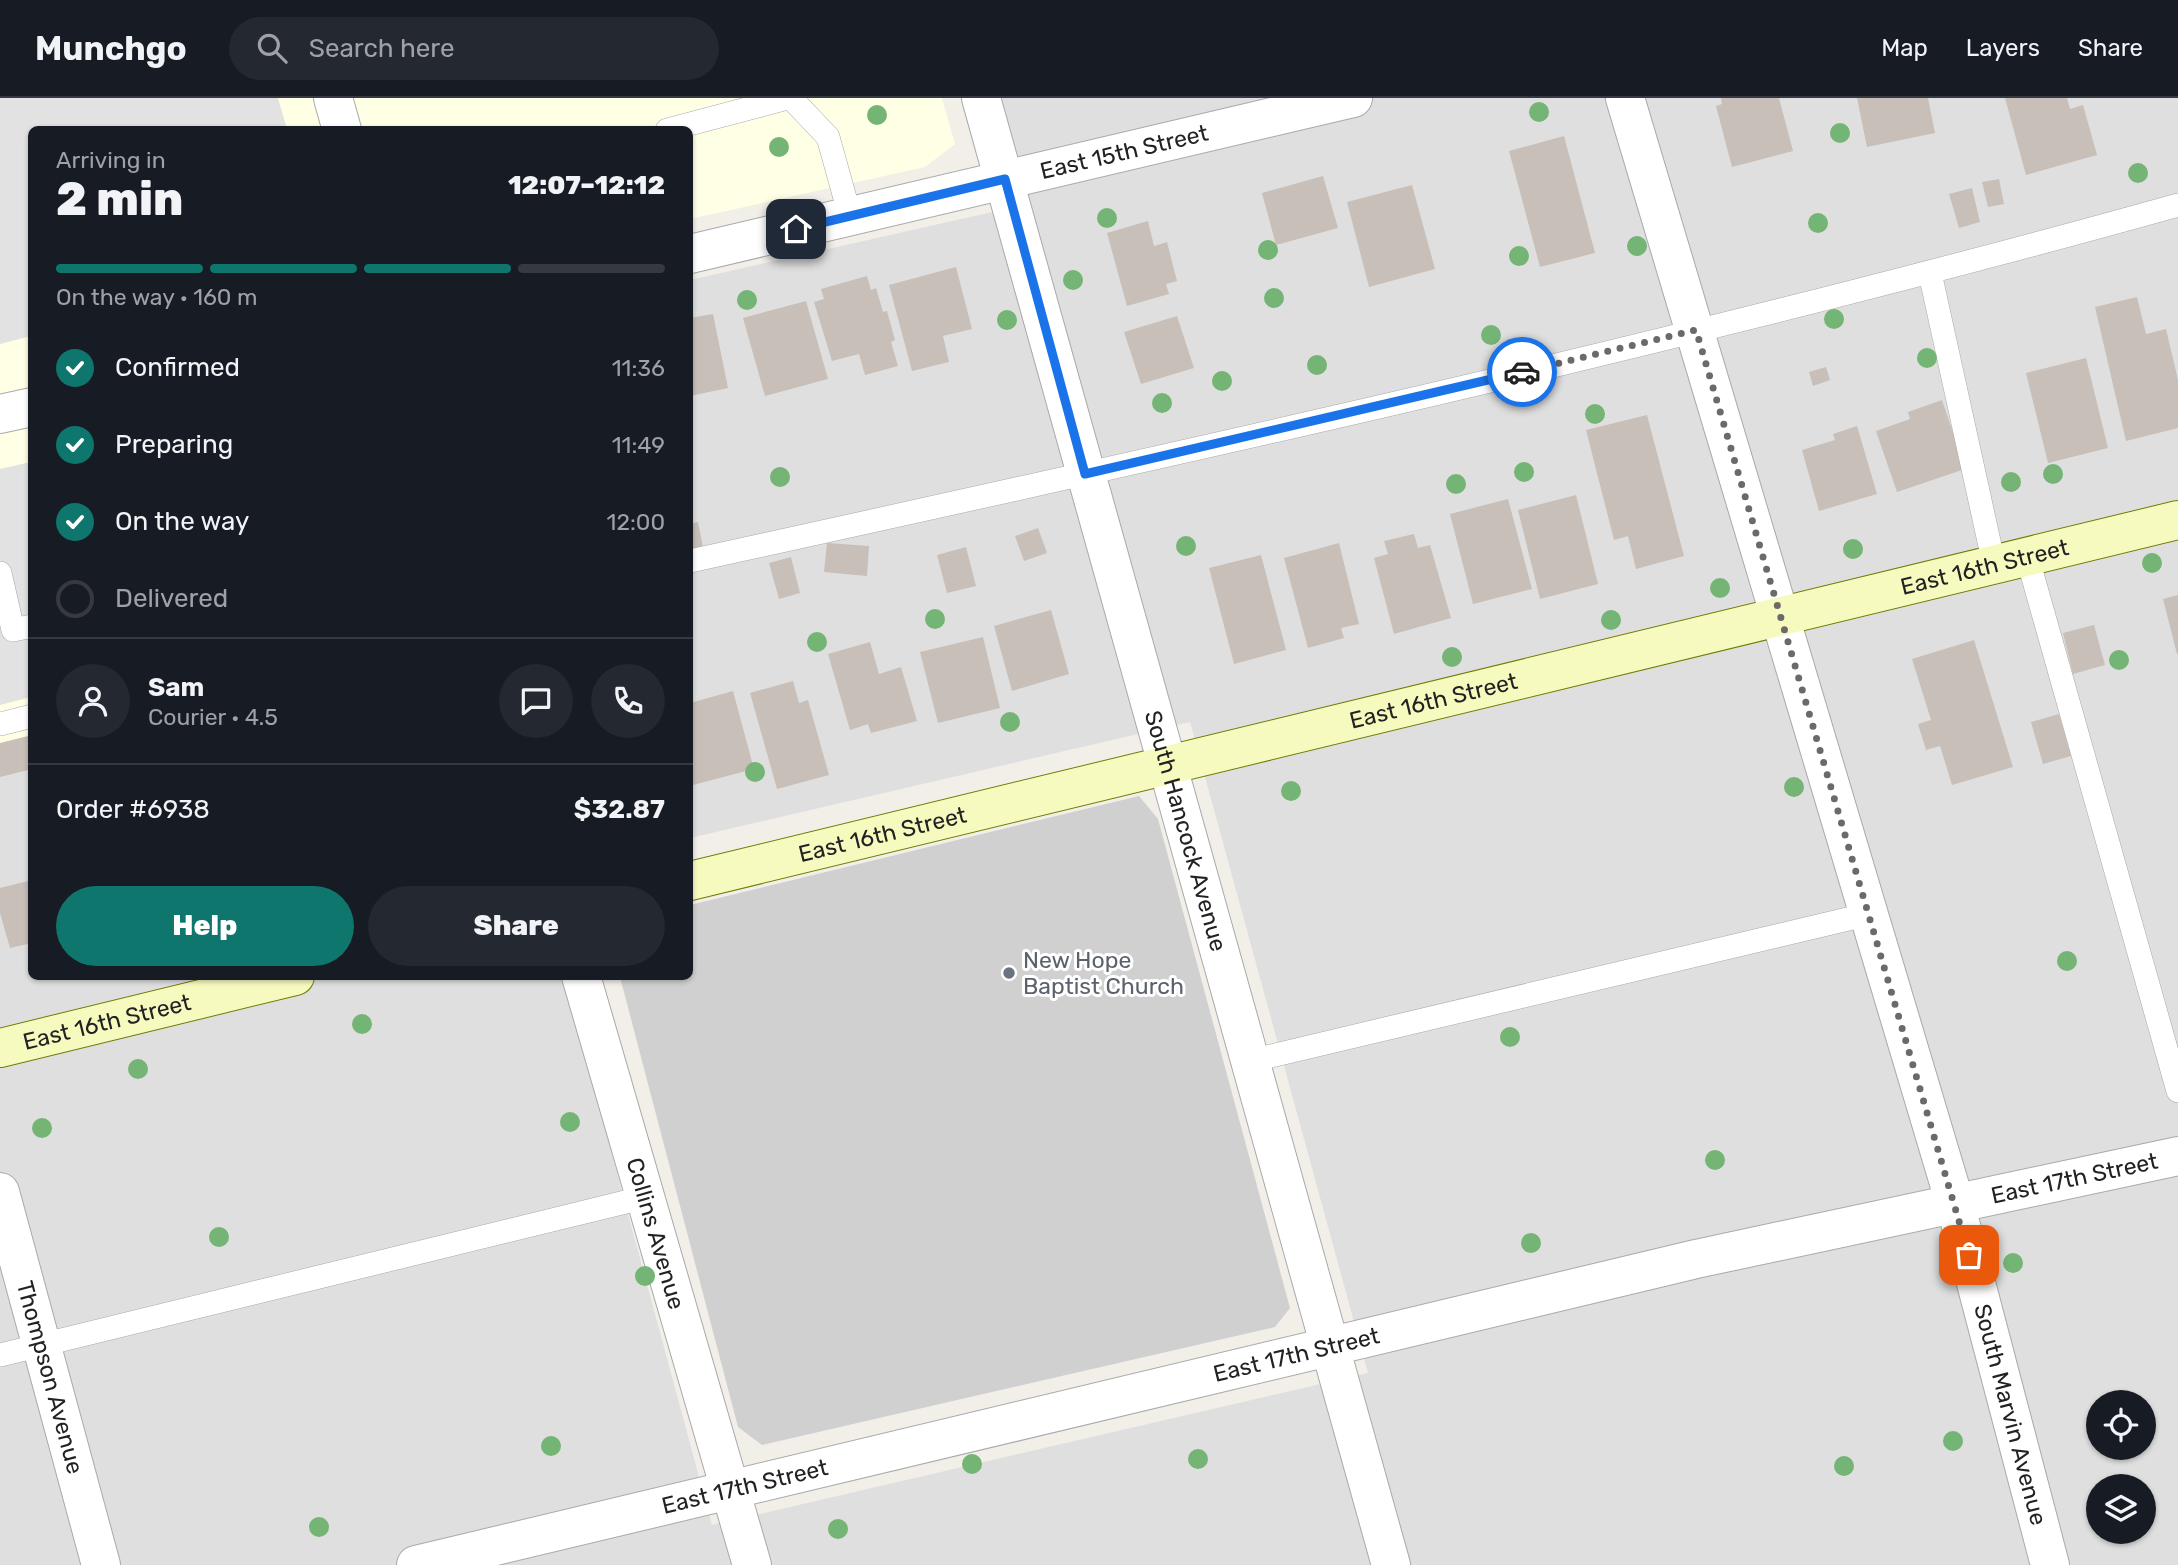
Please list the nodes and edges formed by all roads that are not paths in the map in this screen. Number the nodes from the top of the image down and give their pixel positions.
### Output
1 (333, 98) edge
2 (790, 98) edge
3 (981, 98) edge
4 (1353, 98) edge
5 (1625, 98) edge
6 (341, 126) edge
7 (682, 126) edge
8 (1005, 179) junction
9 (2178, 205) edge
10 (850, 216) junction
11 (693, 253) edge
12 (1930, 273) junction
13 (1696, 330) junction
14 (28, 408) edge
15 (0, 414) edge
16 (1085, 474) junction
17 (2178, 520) edge
18 (693, 560) edge
19 (2011, 560) junction
20 (0, 573) edge
21 (1782, 617) junction
22 (28, 627) edge
23 (28, 717) edge
24 (0, 724) edge
25 (1167, 766) junction
26 (693, 880) edge
27 (1869, 914) junction
28 (279, 980) edge
29 (582, 980) edge
30 (0, 1048) edge
31 (1250, 1061) junction
32 (2178, 1091) edge
33 (2178, 1156) edge
34 (0, 1192) edge
35 (646, 1198) junction
36 (1955, 1203) junction
37 (41, 1345) junction
38 (1330, 1346) junction
39 (0, 1355) edge
40 (729, 1491) junction
41 (101, 1565) edge
42 (416, 1565) edge
43 (752, 1565) edge
44 (1391, 1565) edge
45 (2050, 1565) edge

1 - 6 street
2 - 7 lane
2 - 10 lane
3 - 8 street, South Hancock Avenue
4 - 8 street, East 15th Street
5 - 13 street, South Marvin Avenue
8 - 10 street, East 15th Street
8 - 16 street, South Hancock Avenue
9 - 12 lane
10 - 11 street, East 15th Street
12 - 13 lane
12 - 19 lane
13 - 16 lane
13 - 21 street, South Marvin Avenue
14 - 15 street
16 - 18 lane
16 - 25 street, South Hancock Avenue
17 - 19 street, East 16th Street
19 - 21 street, East 16th Street
19 - 32 lane
20 - 22 lane
21 - 25 street, East 16th Street
21 - 27 street, South Marvin Avenue
23 - 24 lane
25 - 26 street, East 16th Street
25 - 31 street, South Hancock Avenue
27 - 31 lane
27 - 36 street, South Marvin Avenue
28 - 30 street, East 16th Street
29 - 35 street, Collins Avenue
31 - 38 street, South Hancock Avenue
33 - 36 street, East 17th Street
34 - 37 street, Thompson Avenue
35 - 37 lane
35 - 40 street, Collins Avenue
36 - 38 street, East 17th Street
36 - 45 street, South Marvin Avenue
37 - 39 lane
37 - 41 street, Thompson Avenue
38 - 40 street, East 17th Street
38 - 44 street, South Hancock Avenue
40 - 42 street, East 17th Street
40 - 43 street, Collins Avenue

